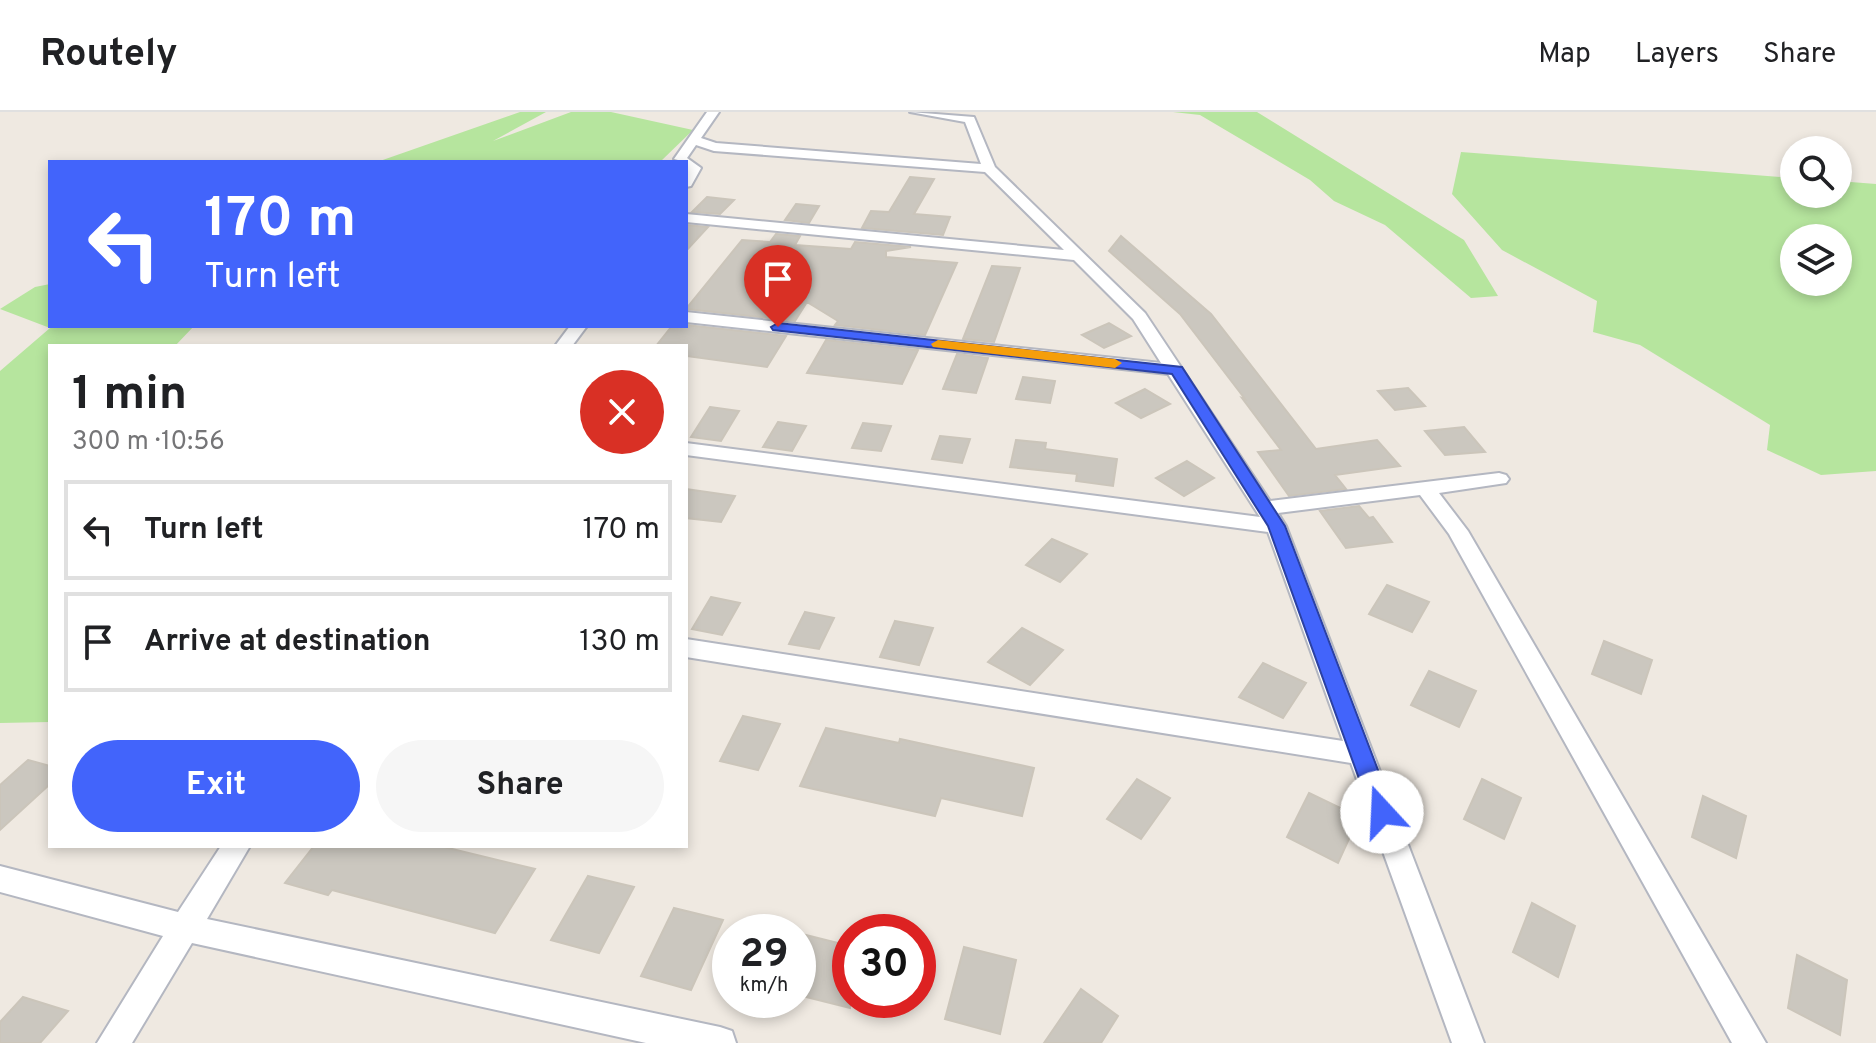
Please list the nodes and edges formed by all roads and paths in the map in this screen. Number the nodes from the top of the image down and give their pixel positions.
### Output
1 (713, 112) edge
2 (916, 112) edge
3 (694, 140) junction
4 (682, 160) edge
5 (688, 164) edge
6 (989, 168) junction
7 (688, 180) edge
8 (688, 218) edge
9 (1078, 256) junction
10 (688, 317) edge
11 (577, 328) edge
12 (565, 344) edge
13 (1177, 370) junction
14 (688, 449) edge
15 (1499, 479) dead end
16 (1425, 488) junction
17 (1271, 517) junction
18 (688, 648) edge
19 (1361, 754) junction
20 (235, 848) edge
21 (0, 879) edge
22 (185, 928) junction
23 (113, 1043) edge
24 (720, 1043) edge
25 (1468, 1043) edge
26 (1750, 1043) edge

1 - 3 street
2 - 6 street
3 - 4 street
3 - 6 street
5 - 7 street
6 - 9 street
8 - 9 street
9 - 13 street
10 - 13 street
11 - 12 street
13 - 17 street
14 - 17 street
15 - 16 street
16 - 17 street
16 - 26 street
17 - 19 street
18 - 19 street
19 - 25 street
20 - 22 street
21 - 22 street
22 - 23 street
22 - 24 street

